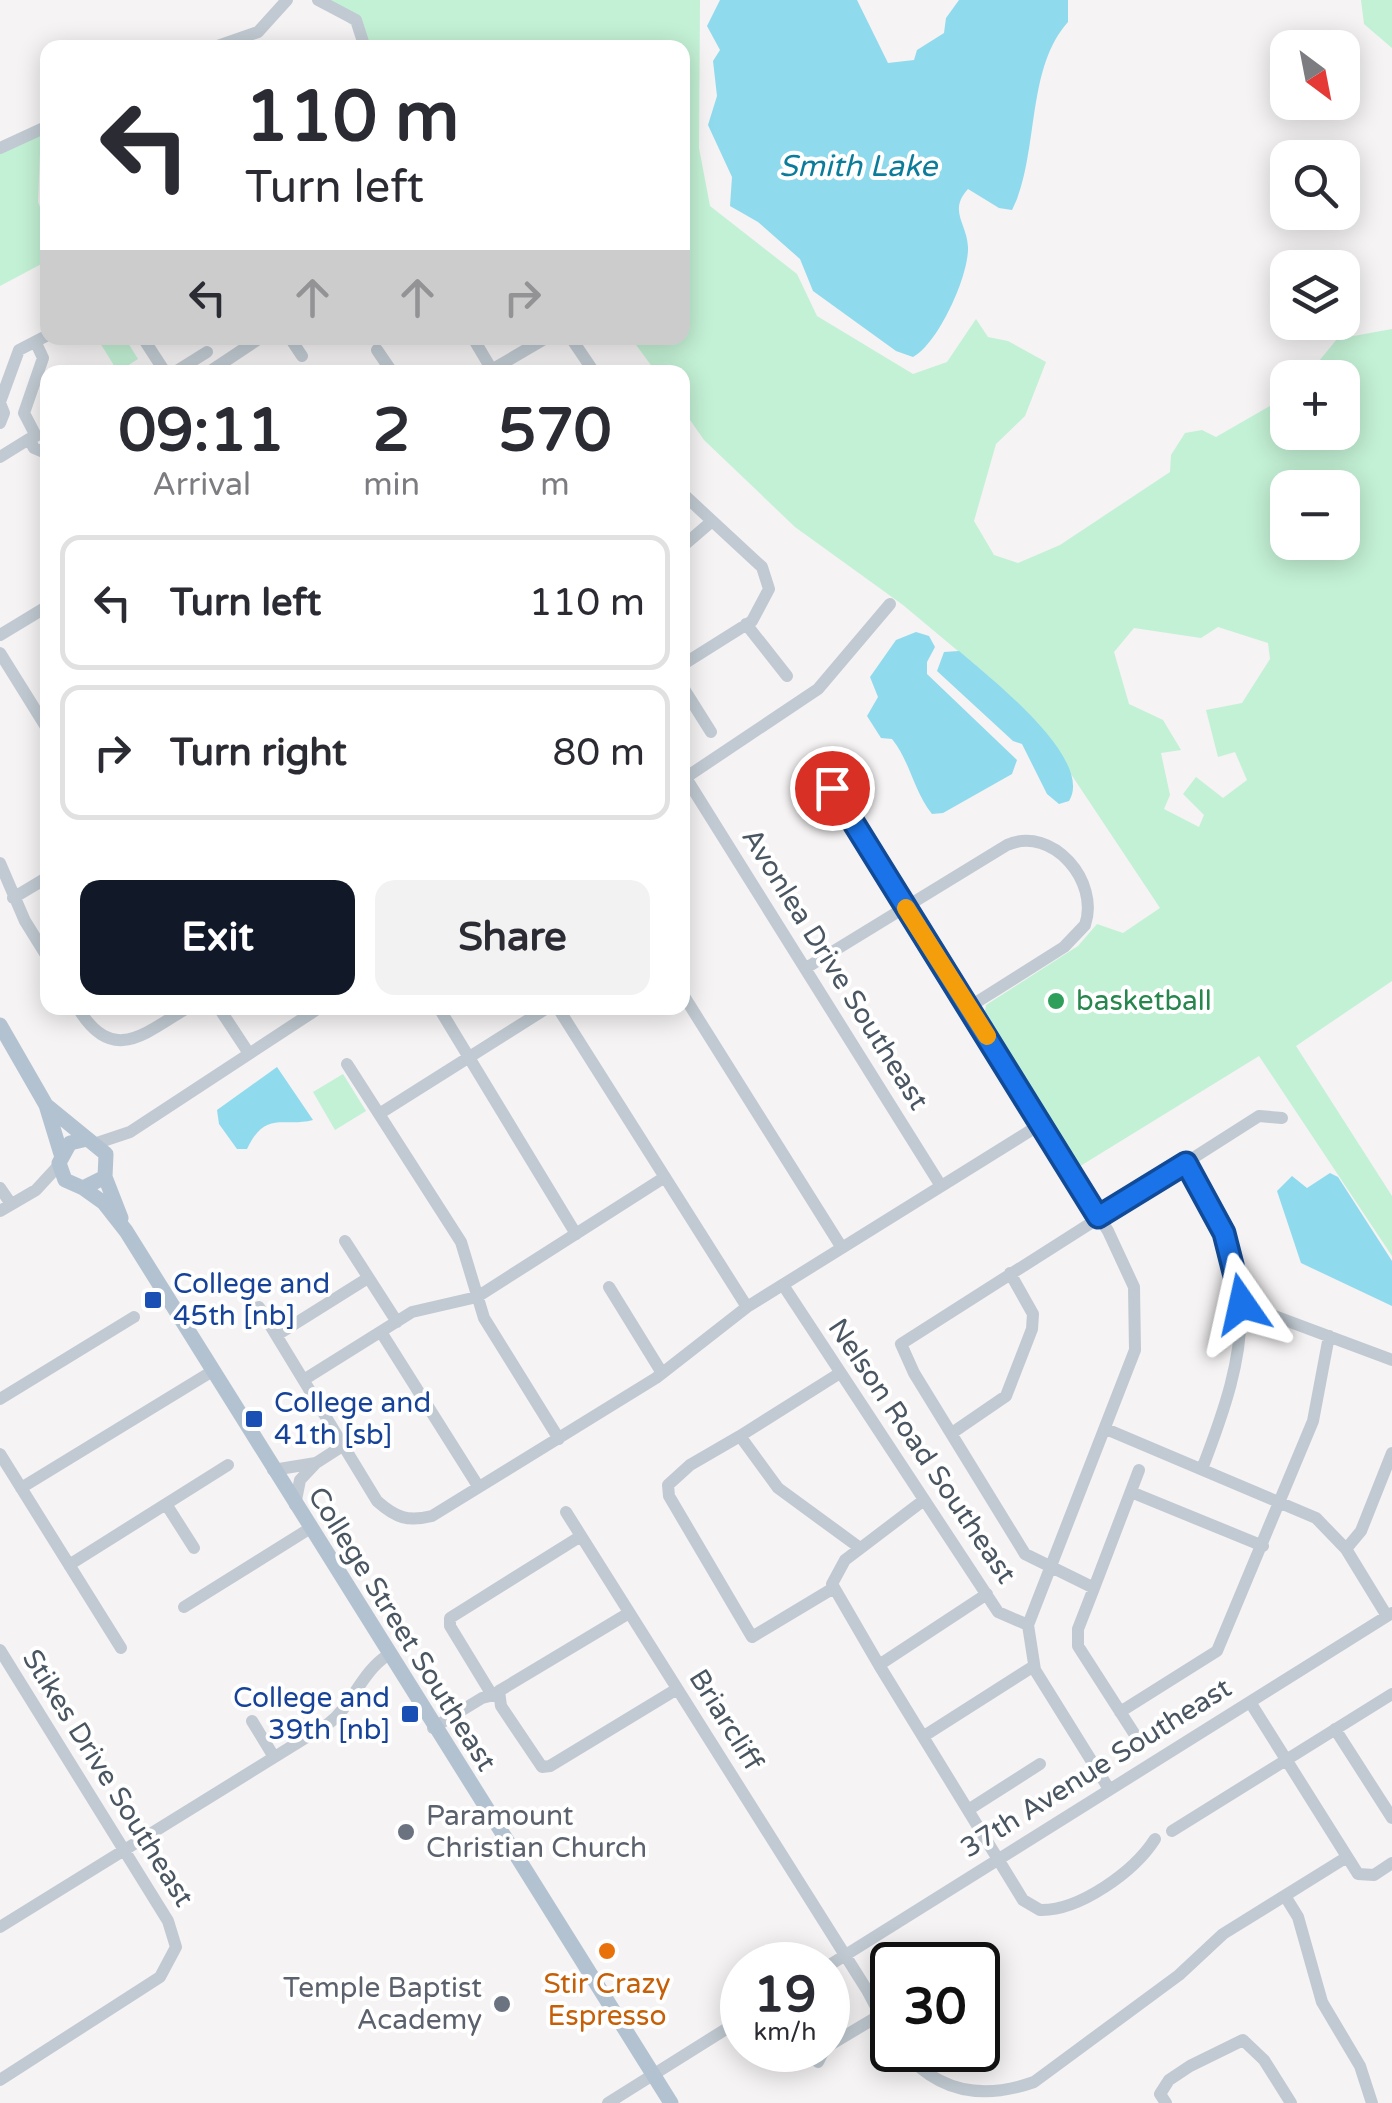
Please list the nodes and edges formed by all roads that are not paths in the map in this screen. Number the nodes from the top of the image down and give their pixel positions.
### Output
1 (287, 0) edge
2 (318, 0) edge
3 (235, 40) edge
4 (362, 40) edge
5 (40, 130) edge
6 (0, 148) edge
7 (40, 340) edge
8 (250, 345) edge
9 (295, 345) edge
10 (534, 345) edge
11 (378, 350) dead end
12 (206, 352) dead end
13 (302, 356) dead end
14 (189, 365) edge
15 (220, 365) edge
16 (388, 365) edge
17 (500, 365) edge
18 (40, 367) edge
19 (0, 402) edge
20 (0, 423) edge
21 (37, 435) edge
22 (2, 449) edge
23 (690, 501) edge
24 (711, 522) junction
25 (690, 540) edge
26 (890, 604) dead end
27 (40, 611) edge
28 (746, 624) junction
29 (0, 635) edge
30 (0, 653) edge
31 (690, 661) edge
32 (787, 676) dead end
33 (690, 699) edge
34 (40, 717) edge
35 (711, 732) dead end
36 (690, 775) edge
37 (690, 788) edge
38 (832, 788) dead end
39 (0, 863) edge
40 (40, 882) edge
41 (13, 898) junction
42 (906, 907) junction
43 (40, 944) edge
44 (806, 968) junction
45 (690, 1006) edge
46 (969, 1007) junction
47 (83, 1015) edge
48 (175, 1015) edge
49 (224, 1015) edge
50 (308, 1015) edge
51 (443, 1015) edge
52 (536, 1015) edge
53 (562, 1015) edge
54 (0, 1025) edge
55 (5, 1045) edge
56 (248, 1052) junction
57 (469, 1057) junction
58 (347, 1064) dead end
59 (46, 1105) junction
60 (379, 1114) junction
61 (1282, 1118) dead end
62 (1041, 1124) junction
63 (130, 1132) junction
64 (92, 1141) junction
65 (108, 1159) junction
66 (60, 1160) junction
67 (1186, 1163) junction
68 (104, 1176) junction
69 (665, 1178) junction
70 (76, 1186) junction
71 (942, 1186) junction
72 (0, 1188) edge
73 (36, 1190) junction
74 (6, 1208) edge
75 (1098, 1217) junction
76 (126, 1231) junction
77 (576, 1234) junction
78 (344, 1241) dead end
79 (842, 1248) junction
80 (1010, 1273) junction
81 (368, 1278) junction
82 (783, 1285) junction
83 (609, 1286) dead end
84 (477, 1297) junction
85 (1242, 1304) junction
86 (259, 1307) dead end
87 (747, 1308) junction
88 (134, 1317) dead end
89 (397, 1322) junction
90 (381, 1332) junction
91 (278, 1335) junction
92 (1329, 1336) junction
93 (1392, 1360) edge
94 (212, 1372) junction
95 (840, 1372) junction
96 (659, 1376) junction
97 (305, 1379) junction
98 (0, 1398) edge
99 (1106, 1429) junction
100 (952, 1433) junction
101 (740, 1436) junction
102 (560, 1438) junction
103 (344, 1445) junction
104 (1392, 1453) edge
105 (0, 1454) edge
106 (316, 1462) junction
107 (228, 1465) dead end
108 (1202, 1469) junction
109 (273, 1470) junction
110 (1139, 1470) dead end
111 (478, 1486) junction
112 (22, 1488) junction
113 (1131, 1492) junction
114 (924, 1500) junction
115 (166, 1504) junction
116 (294, 1505) junction
117 (1280, 1506) junction
118 (566, 1512) dead end
119 (309, 1529) junction
120 (581, 1536) junction
121 (1262, 1546) junction
122 (194, 1548) dead end
123 (860, 1548) junction
124 (1346, 1549) junction
125 (69, 1565) junction
126 (1050, 1568) junction
127 (1094, 1588) junction
128 (832, 1589) junction
129 (987, 1594) junction
130 (184, 1607) dead end
131 (629, 1613) junction
132 (1390, 1614) edge
133 (1028, 1624) junction
134 (121, 1648) dead end
135 (0, 1650) edge
136 (388, 1655) junction
137 (880, 1665) junction
138 (1034, 1666) junction
139 (676, 1688) junction
140 (495, 1694) junction
141 (1392, 1694) edge
142 (1250, 1702) junction
143 (1120, 1712) junction
144 (252, 1722) dead end
145 (433, 1728) junction
146 (1336, 1729) junction
147 (924, 1736) junction
148 (1137, 1738) dead end
149 (274, 1757) junction
150 (1286, 1760) junction
151 (1040, 1764) dead end
152 (1109, 1789) junction
153 (968, 1810) junction
154 (1392, 1818) edge
155 (1172, 1831) dead end
156 (1155, 1840) dead end
157 (124, 1851) junction
158 (1347, 1856) junction
159 (998, 1859) junction
160 (1392, 1863) edge
161 (1285, 1896) junction
162 (1040, 1910) junction
163 (0, 1927) edge
164 (1038, 1929) dead end
165 (836, 1942) edge
166 (850, 1951) edge
167 (850, 1963) edge
168 (870, 1990) edge
169 (720, 2033) edge
170 (926, 2072) edge
171 (653, 2075) junction
172 (0, 2080) edge
173 (961, 2097) edge
174 (608, 2103) edge
175 (670, 2103) edge
176 (1166, 2103) edge
177 (1291, 2103) edge
178 (1372, 2103) edge

1 - 3 street
2 - 4 street
5 - 6 street
7 - 19 street
8 - 15 street
9 - 13 street
10 - 17 street
11 - 16 street
12 - 14 street
18 - 21 street
19 - 20 street
21 - 22 street
23 - 24 street
24 - 25 street
24 - 28 street
26 - 36 street
27 - 29 street
28 - 31 street
28 - 32 street
30 - 34 street
33 - 35 street
37 - 44 street, Avonlea Drive Southeast
38 - 42 street
39 - 41 street
40 - 41 street
41 - 43 street
42 - 44 street
42 - 46 street
42 - 46 street
44 - 71 street, Avonlea Drive Southeast
45 - 79 street
46 - 62 street
47 - 48 street
49 - 56 street
50 - 56 street
51 - 57 street
52 - 57 street
53 - 69 street
54 - 55 main road
55 - 59 main road
56 - 63 street
57 - 60 street
57 - 77 street
58 - 60 street
59 - 64 main road
59 - 66 main road
60 - 84 street
61 - 67 street
62 - 71 street
62 - 75 street
63 - 64 street
63 - 65 street
64 - 65 main road
64 - 66 main road
65 - 68 main road
66 - 70 main road
66 - 73 street
67 - 75 street
67 - 85 street
68 - 70 main road
68 - 76 main road, College Street Southeast
69 - 77 street
69 - 87 street
70 - 73 street
70 - 76 main road, College Street Southeast
71 - 79 street
72 - 74 street
73 - 74 street
75 - 80 street
75 - 99 street
76 - 94 main road, College Street Southeast
77 - 84 street
78 - 81 street
79 - 82 street
80 - 100 street
80 - 100 street
81 - 89 street
81 - 91 street
82 - 87 street
82 - 95 street, Nelson Road Southeast
83 - 96 street
84 - 89 street
84 - 102 street
85 - 92 street
85 - 108 street
86 - 91 street
87 - 96 street
88 - 98 street
89 - 90 street
90 - 97 street
90 - 111 street
91 - 97 street
92 - 93 street
92 - 117 street
94 - 109 main road, College Street Southeast
94 - 112 street
95 - 101 street
95 - 114 street, Nelson Road Southeast
96 - 102 street
97 - 103 street
99 - 108 street
99 - 126 street
100 - 126 street
101 - 123 street
101 - 128 street
102 - 111 street
103 - 106 street
103 - 111 street
104 - 124 street
105 - 112 street
106 - 109 street
106 - 116 street
107 - 115 street
108 - 117 street
109 - 116 main road, College Street Southeast
110 - 113 street
112 - 125 street
113 - 121 street
113 - 127 street
114 - 123 street
114 - 129 street, Nelson Road Southeast
115 - 122 street
115 - 125 street
116 - 119 main road, College Street Southeast
117 - 121 street
117 - 124 street
118 - 120 street, Briarcliff
119 - 130 street
119 - 136 main road, College Street Southeast
120 - 131 street, Briarcliff
120 - 140 street
121 - 143 street
123 - 128 street
124 - 132 street
125 - 134 street
126 - 127 street
126 - 133 street
127 - 143 street
128 - 137 street
129 - 133 street, Nelson Road Southeast
129 - 137 street
131 - 139 street, Briarcliff
131 - 140 street
132 - 142 street, 37th Avenue Southeast
133 - 138 street
135 - 157 street, Stikes Drive Southeast
136 - 145 main road, College Street Southeast
136 - 149 street
137 - 147 street
138 - 147 street
138 - 152 street
139 - 140 street
139 - 165 street, Briarcliff
140 - 145 street
141 - 146 street
142 - 150 street
142 - 152 street, 37th Avenue Southeast
143 - 148 street
144 - 149 street
145 - 171 main road, College Street Southeast
146 - 150 street
146 - 154 street
147 - 153 street
149 - 157 street
150 - 155 street
150 - 158 street
151 - 153 street
152 - 159 street, 37th Avenue Southeast
153 - 159 street
156 - 162 street
157 - 163 street
157 - 172 street, Stikes Drive Southeast
158 - 160 street
158 - 161 street
159 - 162 street
159 - 166 street, 37th Avenue Southeast
161 - 173 street
161 - 178 street
162 - 164 street
167 - 168 street, Briarcliff
169 - 171 street
170 - 173 street
171 - 174 street
171 - 175 main road, College Street Southeast
176 - 177 street

